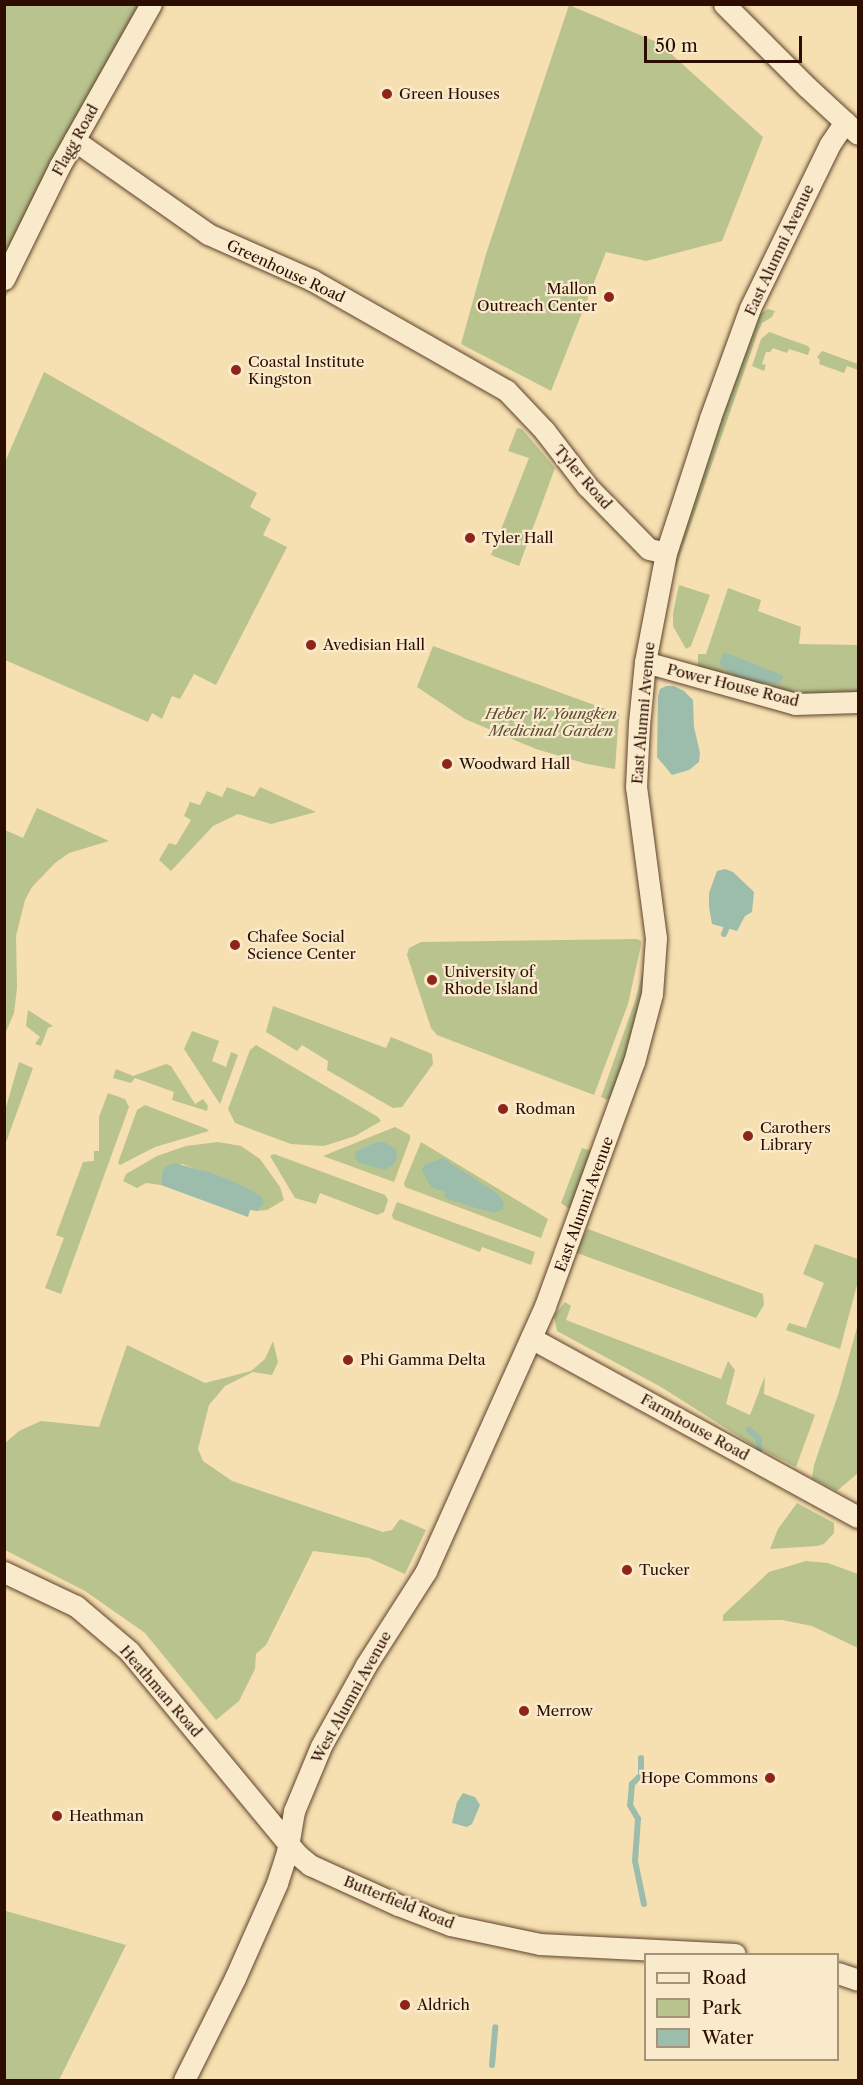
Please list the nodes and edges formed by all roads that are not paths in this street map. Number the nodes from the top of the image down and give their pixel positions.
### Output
1 (151, 4) edge
2 (724, 4) edge
3 (852, 128) edge
4 (74, 140) junction
5 (4, 279) edge
6 (506, 390) joint
7 (666, 553) junction
8 (645, 662) junction
9 (858, 702) edge
10 (531, 1338) junction
11 (509, 1387) joint
12 (858, 1517) edge
13 (4, 1572) edge
14 (288, 1843) junction
15 (716, 1953) edge
16 (839, 1974) edge
17 (858, 1980) edge
18 (184, 2080) edge

1 - 4 street, Flagg Road
2 - 3 street
3 - 7 street, East Alumni Avenue
4 - 5 street, Flagg Road
4 - 6 street, Greenhouse Road
6 - 7 street, Tyler Road
7 - 8 street, East Alumni Avenue
8 - 9 street, Power House Road
8 - 10 street, East Alumni Avenue
10 - 11 street, East Alumni Avenue
10 - 12 street, Farmhouse Road
11 - 14 street, West Alumni Avenue
13 - 14 street, Heathman Road
14 - 15 street, Butterfield Road
14 - 18 street, West Alumni Avenue
16 - 17 street

